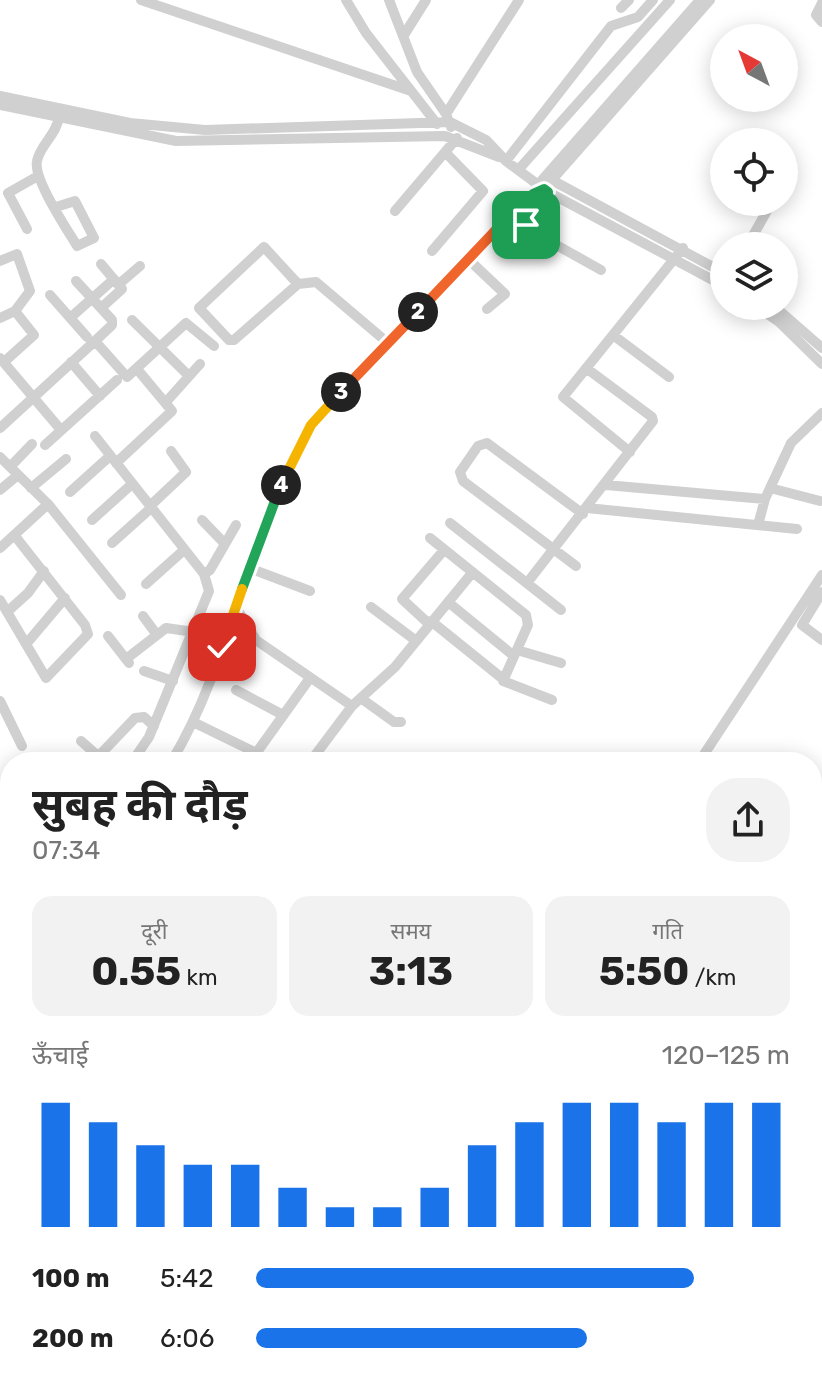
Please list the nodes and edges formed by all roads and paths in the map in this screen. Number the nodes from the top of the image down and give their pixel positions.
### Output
1 (141, 0) edge
2 (346, 0) edge
3 (389, 0) edge
4 (426, 0) edge
5 (519, 0) edge
6 (700, 0) edge
7 (710, 0) edge
8 (661, 2) edge
9 (822, 3) edge
10 (822, 22) edge
11 (404, 35) junction
12 (628, 88) junction
13 (411, 91) junction
14 (0, 96) edge
15 (0, 105) edge
16 (59, 117) junction
17 (448, 118) junction
18 (434, 120) junction
19 (451, 137) junction
20 (445, 152) junction
21 (504, 159) junction
22 (523, 171) junction
23 (38, 176) junction
24 (542, 190) junction
25 (56, 207) junction
26 (395, 211) dead end
27 (27, 229) dead end
28 (683, 248) junction
29 (432, 251) dead end
30 (675, 258) junction
31 (468, 259) junction
32 (0, 261) edge
33 (101, 264) dead end
34 (710, 264) edge
35 (140, 266) dead end
36 (601, 270) dead end
37 (710, 278) edge
38 (76, 281) dead end
39 (116, 282) junction
40 (298, 284) junction
41 (50, 295) dead end
42 (92, 298) junction
43 (101, 308) junction
44 (487, 309) dead end
45 (15, 311) junction
46 (0, 318) edge
47 (70, 318) junction
48 (132, 320) dead end
49 (776, 320) edge
50 (790, 320) edge
51 (613, 335) junction
52 (91, 339) junction
53 (385, 340) junction
54 (214, 346) dead end
55 (159, 348) junction
56 (822, 348) edge
57 (2, 360) edge
58 (71, 362) junction
59 (200, 364) dead end
60 (822, 364) edge
61 (586, 368) junction
62 (137, 369) junction
63 (189, 376) junction
64 (669, 377) dead end
65 (117, 380) dead end
66 (100, 396) junction
67 (33, 397) junction
68 (166, 402) junction
69 (822, 413) edge
70 (0, 428) edge
71 (61, 430) junction
72 (95, 436) dead end
73 (32, 444) dead end
74 (45, 445) dead end
75 (171, 451) dead end
76 (630, 452) junction
77 (0, 457) edge
78 (66, 459) dead end
79 (113, 459) junction
80 (14, 471) junction
81 (132, 484) junction
82 (606, 485) junction
83 (31, 488) junction
84 (0, 490) edge
85 (70, 492) dead end
86 (767, 493) junction
87 (820, 501) edge
88 (48, 504) junction
89 (151, 507) junction
90 (585, 511) junction
91 (92, 520) dead end
92 (202, 520) dead end
93 (450, 523) dead end
94 (236, 525) dead end
95 (758, 525) junction
96 (797, 529) dead end
97 (15, 536) junction
98 (430, 538) dead end
99 (112, 543) dead end
100 (225, 544) junction
101 (0, 548) edge
102 (554, 549) junction
103 (184, 550) junction
104 (444, 550) junction
105 (576, 566) dead end
106 (249, 568) junction
107 (44, 571) junction
108 (472, 573) junction
109 (204, 574) junction
110 (822, 575) edge
111 (527, 583) junction
112 (146, 584) dead end
113 (310, 591) dead end
114 (121, 595) dead end
115 (65, 598) junction
116 (0, 600) edge
117 (820, 600) edge
118 (448, 602) junction
119 (236, 607) junction
120 (371, 607) dead end
121 (561, 610) dead end
122 (7, 612) junction
123 (143, 616) dead end
124 (430, 622) junction
125 (194, 632) junction
126 (157, 635) junction
127 (108, 636) dead end
128 (415, 640) junction
129 (822, 640) edge
130 (27, 643) junction
131 (515, 653) junction
132 (561, 663) dead end
133 (144, 671) dead end
134 (310, 678) junction
135 (503, 679) junction
136 (173, 681) junction
137 (236, 690) dead end
138 (552, 700) dead end
139 (0, 701) edge
140 (357, 702) junction
141 (283, 715) junction
142 (193, 722) junction
143 (401, 722) dead end
144 (154, 726) junction
145 (81, 741) dead end
146 (22, 746) dead end
147 (90, 752) edge
148 (103, 752) edge
149 (138, 752) edge
150 (176, 752) edge
151 (257, 752) joint
152 (318, 752) edge
153 (706, 752) edge

1 - 13 street
2 - 13 street
3 - 11 street
4 - 11 street
5 - 17 street
6 - 12 street
7 - 12 street
8 - 21 street
8 - 22 street
9 - 10 street
11 - 17 street
12 - 24 street
13 - 18 street
14 - 18 street
15 - 16 street
16 - 19 street
16 - 23 street
17 - 18 street
17 - 19 street
17 - 21 street
18 - 19 street
19 - 20 street
19 - 21 street
20 - 26 street
20 - 29 street
21 - 22 street
22 - 24 street
23 - 25 street
23 - 27 street
24 - 28 street
24 - 30 street
24 - 31 street
24 - 36 street
25 - 25 street
28 - 30 street
28 - 34 street
30 - 37 street
30 - 51 street
31 - 44 street
31 - 53 street
32 - 45 street
33 - 39 street
35 - 39 street
38 - 42 street
39 - 42 street
39 - 43 street
40 - 40 street
40 - 53 street
41 - 47 street
42 - 43 street
42 - 47 street
43 - 52 street
45 - 46 street
45 - 57 street
47 - 52 street
48 - 55 street
49 - 60 street
50 - 56 street
51 - 61 street
51 - 64 street
52 - 58 street
52 - 62 street
53 - 106 street
54 - 55 street
55 - 62 street
55 - 63 street
57 - 67 street
58 - 66 street
58 - 67 street
59 - 63 street
61 - 76 street
61 - 76 street
62 - 68 street
63 - 68 street
65 - 66 street
66 - 71 street
67 - 70 street
67 - 71 street
68 - 79 street
69 - 86 street
71 - 74 street
72 - 79 street
73 - 80 street
75 - 89 street
76 - 82 street
77 - 80 street
78 - 83 street
79 - 81 street
79 - 85 street
80 - 83 street
80 - 84 street
81 - 89 street
81 - 91 street
82 - 86 street
82 - 90 street
83 - 88 street
86 - 87 street
86 - 95 street
88 - 97 street
88 - 114 street
89 - 99 street
89 - 103 street
90 - 95 street
90 - 102 street
90 - 102 street
92 - 100 street
93 - 111 street
94 - 100 street
95 - 96 street
97 - 101 street
97 - 107 street
98 - 104 street
100 - 109 street
102 - 105 street
102 - 111 street
103 - 109 street
103 - 112 street
104 - 108 street
104 - 124 street
106 - 113 street
106 - 119 street
107 - 115 street
107 - 122 street
108 - 118 street
108 - 131 street
109 - 125 street
110 - 153 street
111 - 121 street
115 - 130 street
115 - 130 street
116 - 122 street
117 - 129 street
118 - 124 street
118 - 131 street
119 - 134 street
119 - 142 street
120 - 128 street
122 - 130 street
123 - 126 street
124 - 128 street
124 - 135 street
125 - 126 street
125 - 136 street
126 - 127 street
128 - 140 street
131 - 132 street
131 - 135 street
133 - 136 street
134 - 140 street
134 - 141 street
135 - 138 street
136 - 144 street
137 - 141 street
139 - 146 street
140 - 143 street
140 - 152 street
141 - 151 street
142 - 150 street
142 - 151 street
144 - 148 street
144 - 149 street
145 - 147 street

